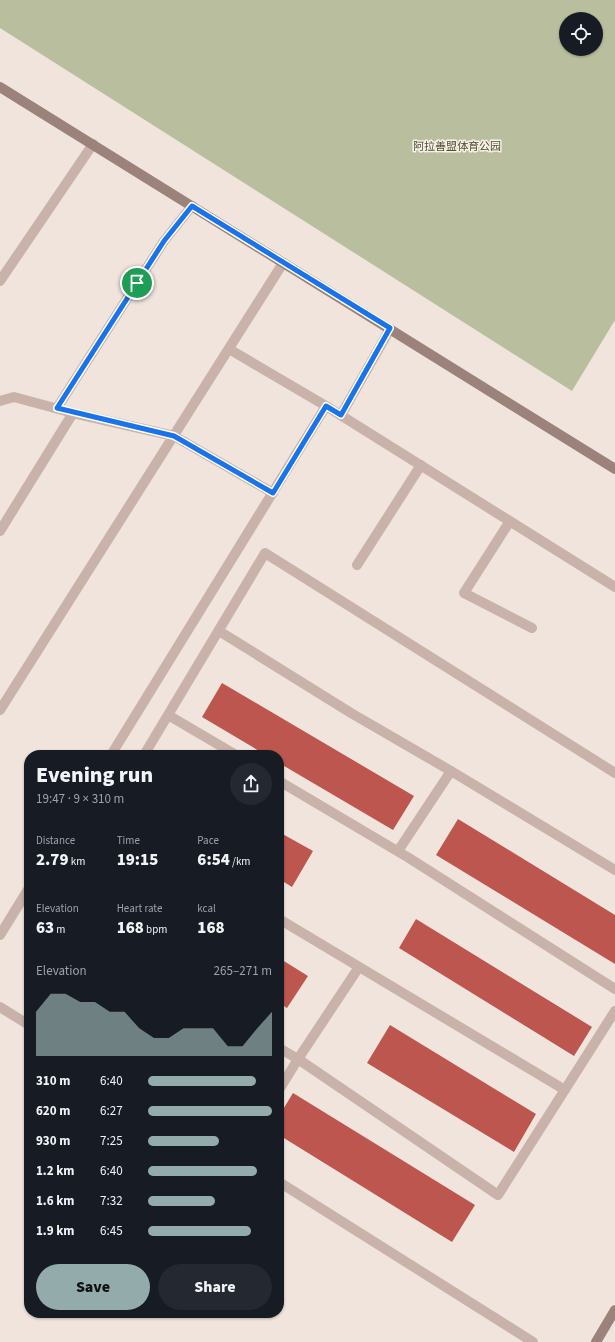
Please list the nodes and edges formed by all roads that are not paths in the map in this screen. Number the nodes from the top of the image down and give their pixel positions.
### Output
1 (0, 87) edge
2 (93, 144) junction
3 (192, 206) junction
4 (283, 263) junction
5 (0, 281) edge
6 (390, 328) junction
7 (228, 349) junction
8 (0, 401) edge
9 (326, 406) junction
10 (57, 408) junction
11 (73, 413) junction
12 (341, 415) junction
13 (174, 436) junction
14 (421, 465) junction
15 (615, 469) edge
16 (273, 493) junction
17 (510, 521) junction
18 (0, 531) edge
19 (357, 565) dead end
20 (615, 587) edge
21 (532, 628) dead end
22 (219, 631) junction
23 (0, 710) edge
24 (168, 715) junction
25 (114, 750) edge
26 (147, 750) edge
27 (228, 750) edge
28 (451, 771) junction
29 (615, 772) edge
30 (284, 784) edge
31 (398, 851) junction
32 (615, 870) edge
33 (24, 896) edge
34 (284, 922) edge
35 (0, 935) edge
36 (359, 967) junction
37 (615, 989) edge
38 (0, 1007) edge
39 (615, 1011) edge
40 (24, 1022) edge
41 (284, 1051) edge
42 (298, 1059) junction
43 (284, 1082) edge
44 (565, 1090) junction
45 (284, 1185) edge
46 (615, 1310) edge
47 (533, 1342) edge
48 (596, 1342) edge

1 - 2 street
2 - 3 street
2 - 5 street
3 - 4 street
3 - 10 street
4 - 6 street
4 - 7 street
6 - 12 street
6 - 15 street
7 - 9 street
7 - 13 street
8 - 10 street
9 - 12 street
9 - 16 street
10 - 11 street
11 - 13 street
11 - 18 street
12 - 14 street
13 - 16 street
13 - 23 street
14 - 17 street
14 - 19 street
16 - 25 street
17 - 20 street
17 - 21 street
22 - 24 street
22 - 28 street
22 - 29 street
24 - 26 street
24 - 27 street
28 - 31 street
28 - 32 street
30 - 31 street
31 - 37 street
33 - 35 street
34 - 36 street
36 - 42 street
36 - 44 street
38 - 40 street
39 - 44 street
41 - 42 street
42 - 43 street
42 - 44 street
45 - 47 street
46 - 48 street

